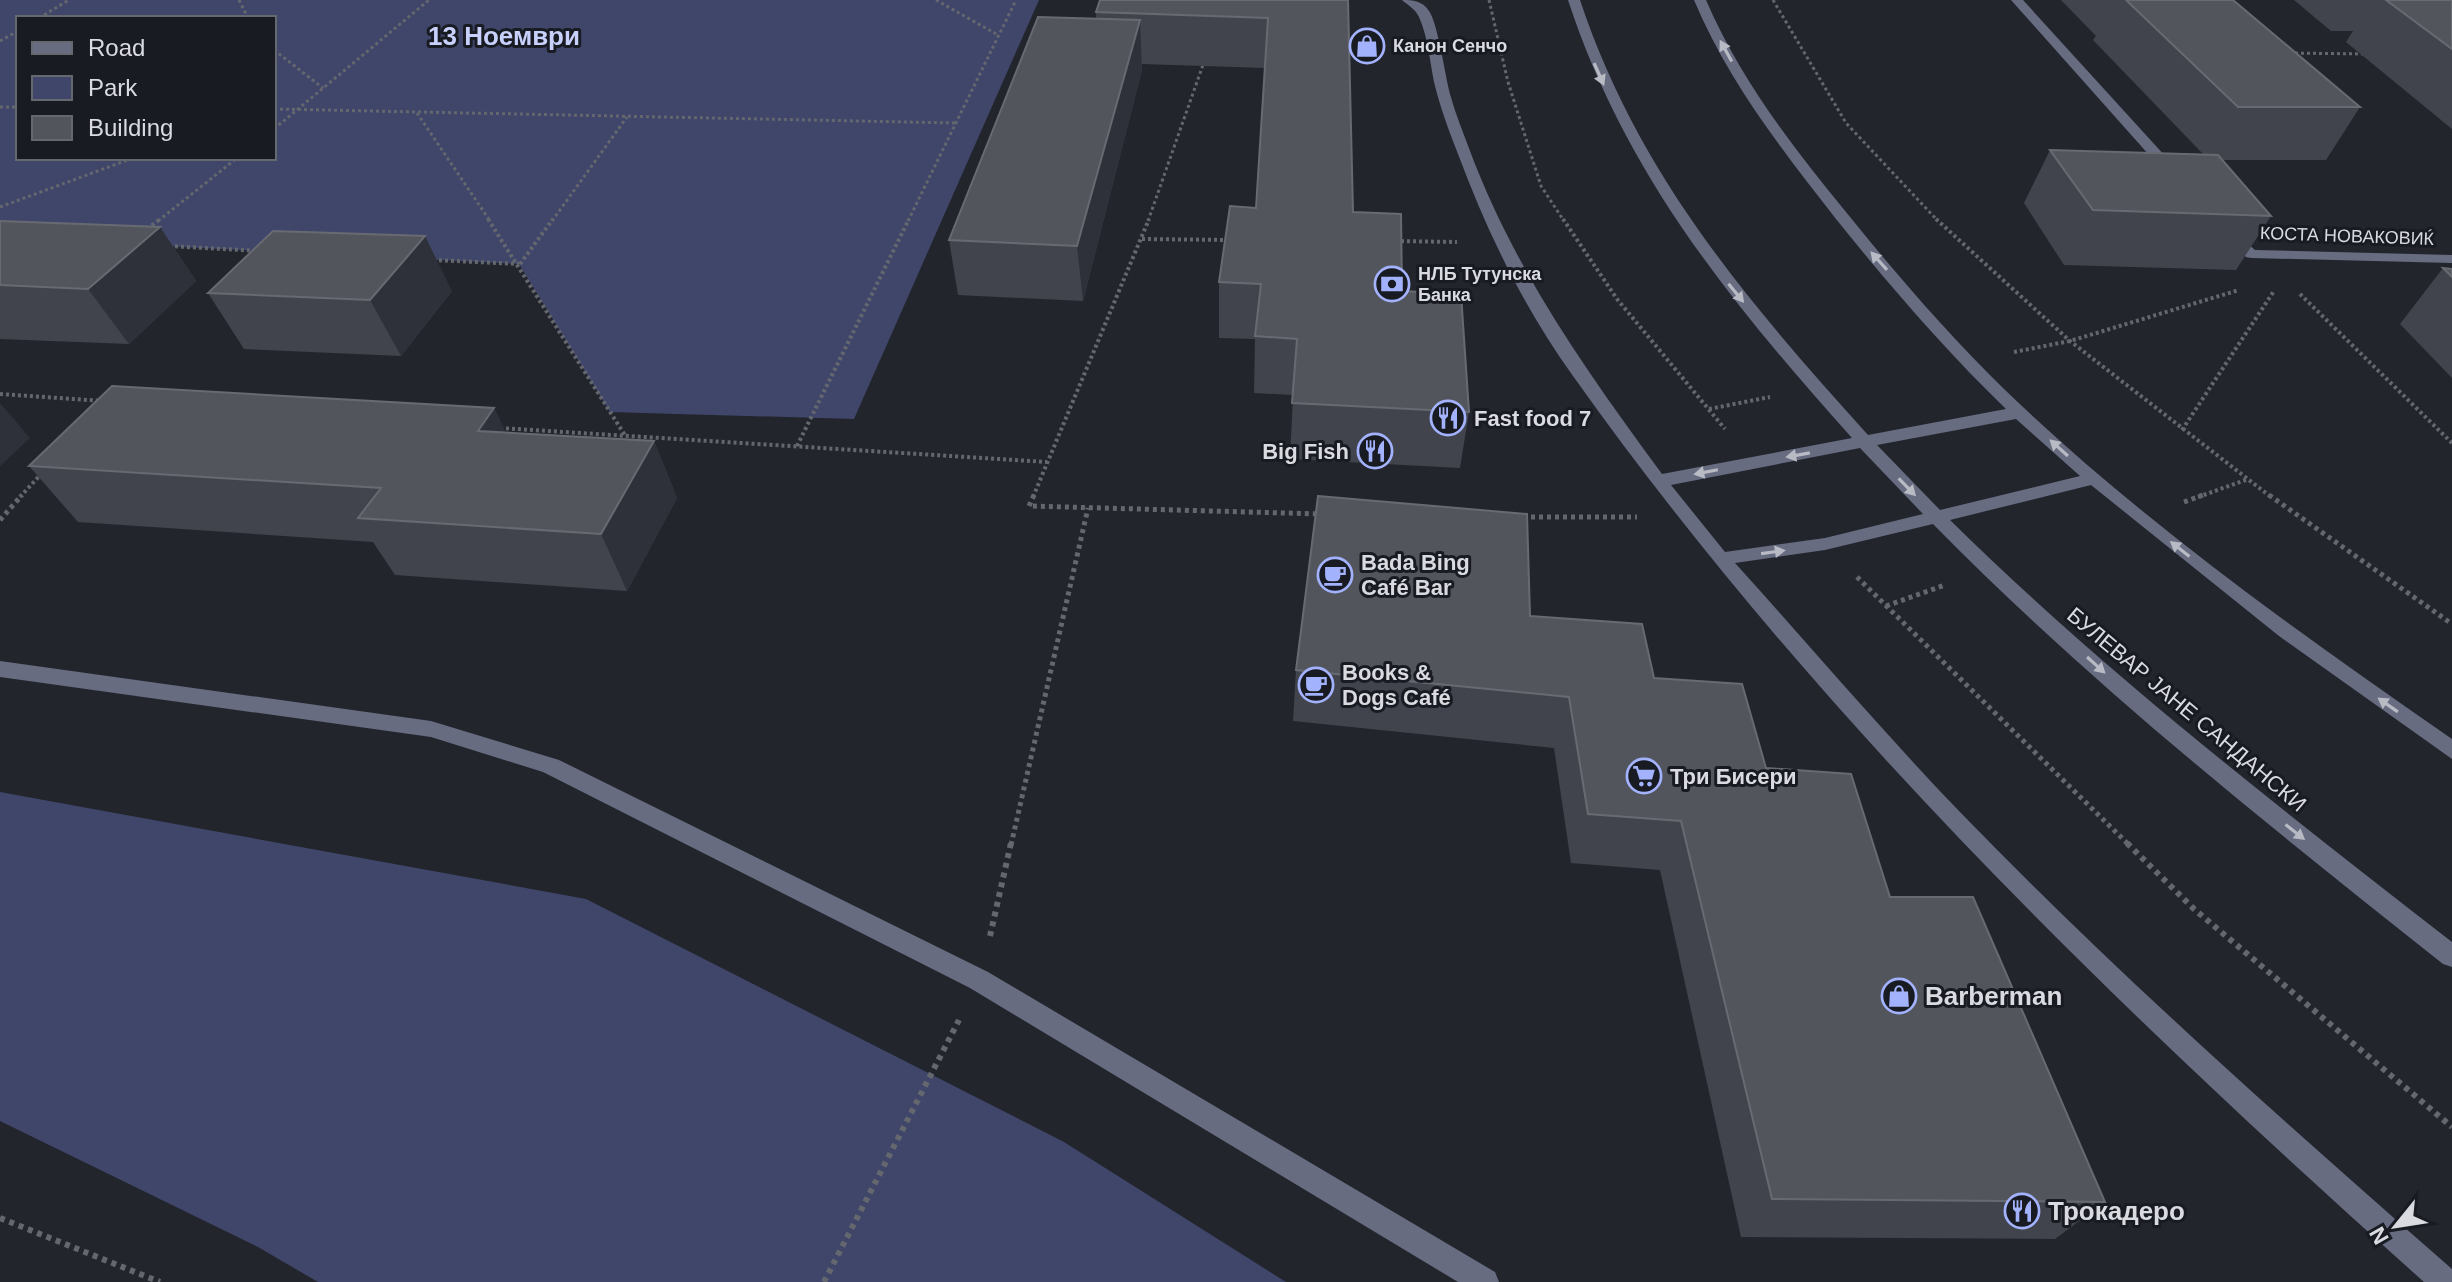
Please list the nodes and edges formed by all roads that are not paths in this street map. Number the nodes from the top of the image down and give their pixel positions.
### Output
1 (1574, 0) edge
2 (1700, 0) edge
3 (2017, 0) edge
4 (1419, 4) edge
5 (2184, 185) edge
6 (2218, 220) edge
7 (2452, 259) edge
8 (2019, 412) junction
9 (1865, 443) junction
10 (2093, 479) junction
11 (1658, 481) junction
12 (1937, 518) junction
13 (1720, 559) junction
14 (0, 669) edge
15 (2452, 750) edge
16 (2452, 956) edge
17 (1485, 1282) edge
18 (2445, 1282) edge

1 -> 9 street, БУЛЕВАР ЈАНЕ САНДАНСКИ
8 -> 2 street
3 - 5 street
4 - 11 street
6 - 7 street, КОСТА НОВАКОВИЌ
8 - 9 street
10 -> 8 street
9 -> 11 street
9 -> 12 street, БУЛЕВАР ЈАНЕ САНДАНСКИ
10 - 12 street
15 -> 10 street
11 - 13 street
13 -> 12 street
12 -> 16 street, БУЛЕВАР ЈАНЕ САНДАНСКИ
13 - 18 street
14 - 17 street

